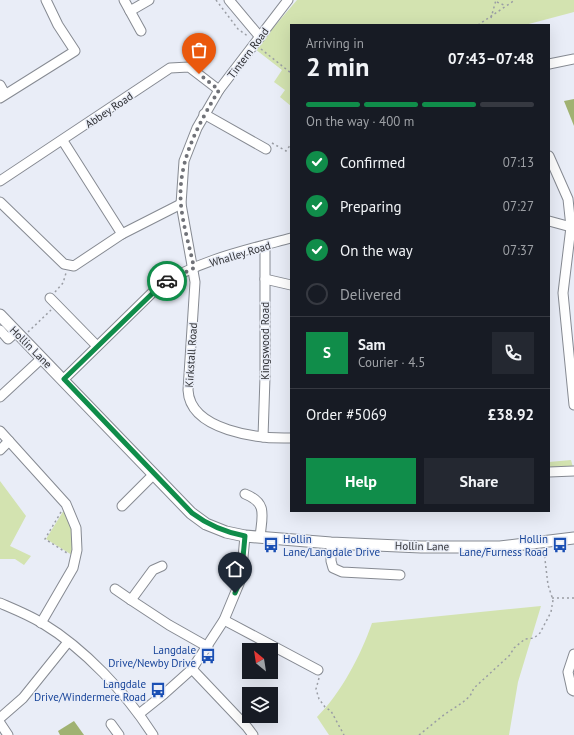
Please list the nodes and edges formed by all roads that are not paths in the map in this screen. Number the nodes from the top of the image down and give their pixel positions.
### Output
1 (46, 0) edge
2 (124, 0) edge
3 (149, 0) edge
4 (229, 0) edge
5 (288, 0) edge
6 (130, 11) junction
7 (141, 31) dead end
8 (257, 41) junction
9 (574, 59) edge
10 (550, 64) edge
11 (0, 84) edge
12 (219, 90) junction
13 (3, 96) edge
14 (204, 114) junction
15 (63, 141) junction
16 (266, 149) road end
17 (550, 158) edge
18 (0, 181) edge
19 (0, 202) edge
20 (181, 204) junction
21 (550, 221) edge
22 (571, 227) junction
23 (122, 234) junction
24 (290, 238) edge
25 (265, 245) junction
26 (194, 268) junction
27 (265, 279) junction
28 (290, 285) edge
29 (53, 301) road end
30 (0, 315) edge
31 (0, 330) edge
32 (19, 335) junction
33 (97, 346) junction
34 (42, 358) junction
35 (64, 379) junction
36 (0, 397) edge
37 (574, 405) edge
38 (0, 431) edge
39 (263, 437) junction
40 (290, 438) edge
41 (9, 441) junction
42 (0, 450) edge
43 (550, 472) edge
44 (574, 472) edge
45 (154, 474) junction
46 (245, 494) dead end
47 (122, 506) dead end
48 (245, 536) junction
49 (260, 537) junction
50 (574, 538) edge
51 (331, 543) junction
52 (162, 566) dead end
53 (400, 575) dead end
54 (115, 589) dead end
55 (131, 600) junction
56 (0, 604) edge
57 (224, 620) junction
58 (42, 623) junction
59 (68, 642) junction
60 (208, 647) junction
61 (574, 654) edge
62 (192, 669) junction
63 (318, 670) road end
64 (574, 691) edge
65 (139, 714) junction
66 (0, 718) edge
67 (0, 723) edge
68 (111, 724) dead end
69 (151, 734) edge
70 (8, 735) edge
71 (119, 735) edge
72 (253, 735) edge

1 - 13 street
2 - 6 street
3 - 6 street
4 - 8 street
5 - 8 street, Tintern Road
6 - 7 street
8 - 12 street, Tintern Road
9 - 10 street
11 - 13 street
12 - 14 street, Tintern Road
12 - 15 street, Abbey Road
14 - 16 street
14 - 20 street, Tintern Road
15 - 18 street, Abbey Road
15 - 23 street
17 - 22 street
19 - 23 street
20 - 23 street
20 - 26 street, Tintern Road
21 - 22 street
22 - 37 street
24 - 25 street, Whalley Road
25 - 26 street, Whalley Road
25 - 27 street, Kingswood Road
26 - 33 street, Whalley Road
26 - 39 street, Kirkstall Road
27 - 28 street
27 - 39 street, Kingswood Road
29 - 33 street
30 - 32 main road, Hollin Lane
31 - 32 street
32 - 34 main road, Hollin Lane
33 - 35 street, Whalley Road
34 - 35 main road, Hollin Lane
34 - 36 street
35 - 45 main road, Hollin Lane
38 - 41 street
39 - 40 street, Kirkstall Road
41 - 42 street
41 - 58 street
43 - 44 street
45 - 47 street
45 - 48 main road, Hollin Lane
46 - 49 street
48 - 49 main road, Hollin Lane
48 - 57 street
49 - 51 main road, Hollin Lane
50 - 51 main road, Hollin Lane
51 - 53 street
52 - 55 street
54 - 55 street
55 - 60 street
56 - 58 street
57 - 60 street
57 - 63 street
58 - 59 street
59 - 65 street
59 - 66 street
60 - 62 street
61 - 64 street
62 - 65 street
62 - 72 street
65 - 69 street
67 - 70 street
68 - 71 street

